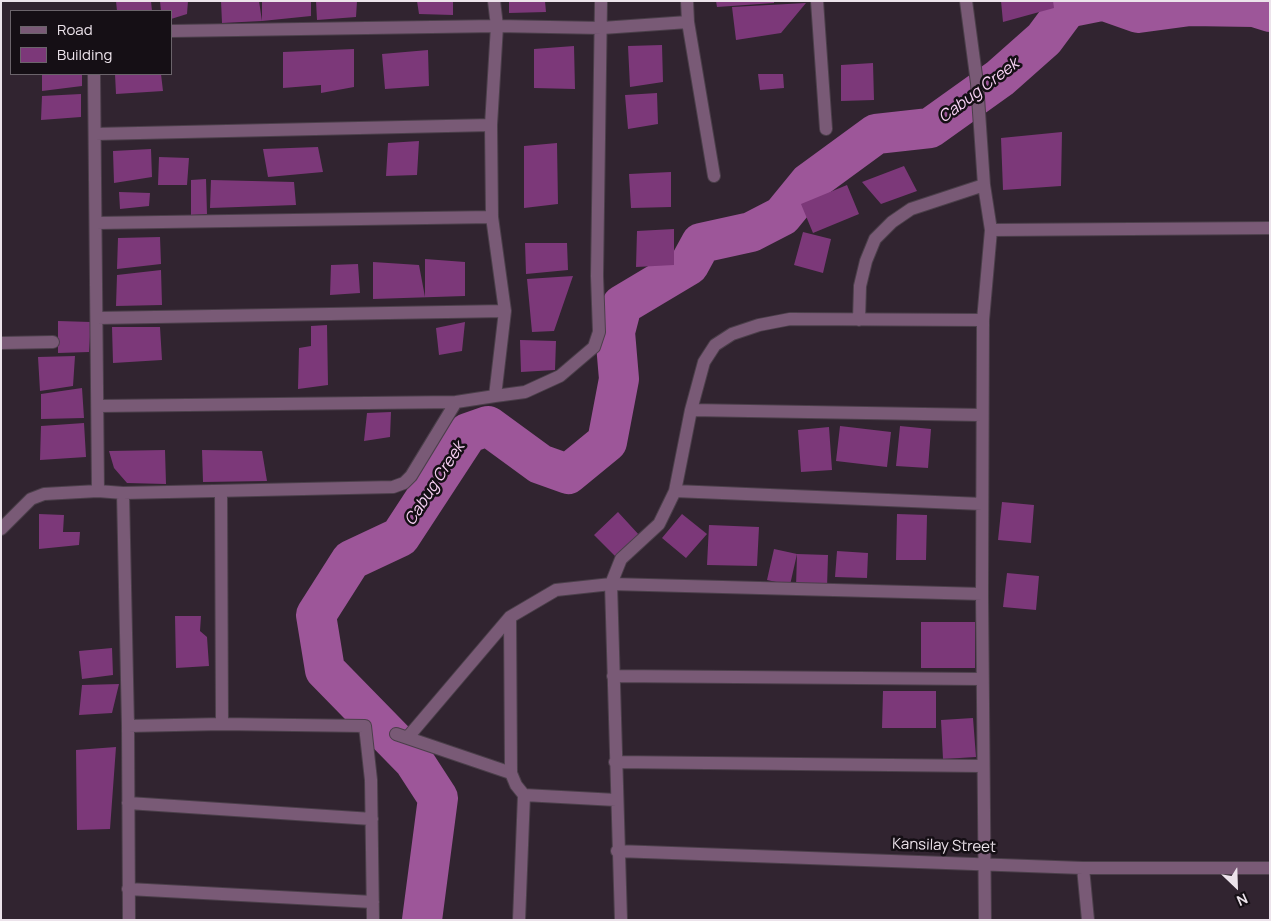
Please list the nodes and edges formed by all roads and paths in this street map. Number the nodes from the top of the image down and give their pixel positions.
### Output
1 (494, 1) edge
2 (601, 1) edge
3 (687, 1) edge
4 (817, 1) edge
5 (966, 1) edge
6 (688, 22) junction
7 (497, 26) junction
8 (602, 28) junction
9 (172, 31) edge
10 (94, 75) edge
11 (491, 124) junction
12 (826, 129) dead end
13 (95, 134) junction
14 (714, 176) dead end
15 (984, 185) junction
16 (492, 217) junction
17 (96, 222) junction
18 (1270, 228) edge
19 (991, 230) junction
20 (505, 311) junction
21 (97, 318) junction
22 (858, 320) junction
23 (982, 320) junction
24 (53, 342) dead end
25 (1, 343) edge
26 (495, 396) junction
27 (456, 402) junction
28 (98, 406) junction
29 (691, 410) junction
30 (982, 415) junction
31 (98, 491) junction
32 (221, 491) junction
33 (675, 491) junction
34 (123, 493) junction
35 (982, 504) junction
36 (1, 529) edge
37 (611, 584) junction
38 (982, 594) junction
39 (510, 617) junction
40 (613, 676) junction
41 (982, 679) junction
42 (222, 724) junction
43 (128, 726) junction
44 (615, 762) junction
45 (982, 766) junction
46 (511, 773) junction
47 (524, 795) junction
48 (616, 800) junction
49 (128, 804) junction
50 (372, 819) junction
51 (617, 851) junction
52 (984, 864) junction
53 (1083, 868) junction
54 (1270, 868) edge
55 (128, 889) junction
56 (373, 902) junction
57 (128, 920) edge
58 (373, 920) edge
59 (519, 920) edge
60 (620, 920) edge
61 (985, 920) edge
62 (1088, 920) edge

1 - 7 street
2 - 8 street
3 - 6 street
4 - 12 street
5 - 15 street
6 - 8 street
6 - 14 street
7 - 8 street
7 - 9 street
7 - 11 street
8 - 26 street
10 - 13 street
11 - 13 street
11 - 16 street
13 - 17 street
15 - 19 street
15 - 22 street
16 - 17 street
16 - 20 street
17 - 21 street
18 - 19 street
19 - 23 street
20 - 21 street
20 - 26 street
21 - 28 street
22 - 23 street
22 - 29 street
23 - 30 street
24 - 25 street
26 - 27 street
27 - 28 street
27 - 32 street
28 - 31 street
29 - 30 street
29 - 33 street
30 - 35 street
31 - 34 street
31 - 36 street
32 - 34 street
32 - 42 street
33 - 35 street
33 - 37 street
34 - 43 street
35 - 38 street
37 - 38 street
37 - 39 street
37 - 40 street
38 - 41 street
39 - 46 street
39 - 46 street
40 - 41 street
40 - 44 street
41 - 45 street
42 - 43 street
42 - 50 street
43 - 49 street
44 - 45 street
44 - 48 street
45 - 52 street
46 - 47 street
47 - 48 street
47 - 59 street
48 - 51 street
49 - 50 street
49 - 55 street
50 - 56 street
51 - 52 street, Kansilay Street
51 - 60 street
52 - 53 street, Kansilay Street
52 - 61 street
53 - 54 street, Kansilay Street
53 - 62 street
55 - 56 street
55 - 57 street
56 - 58 street

